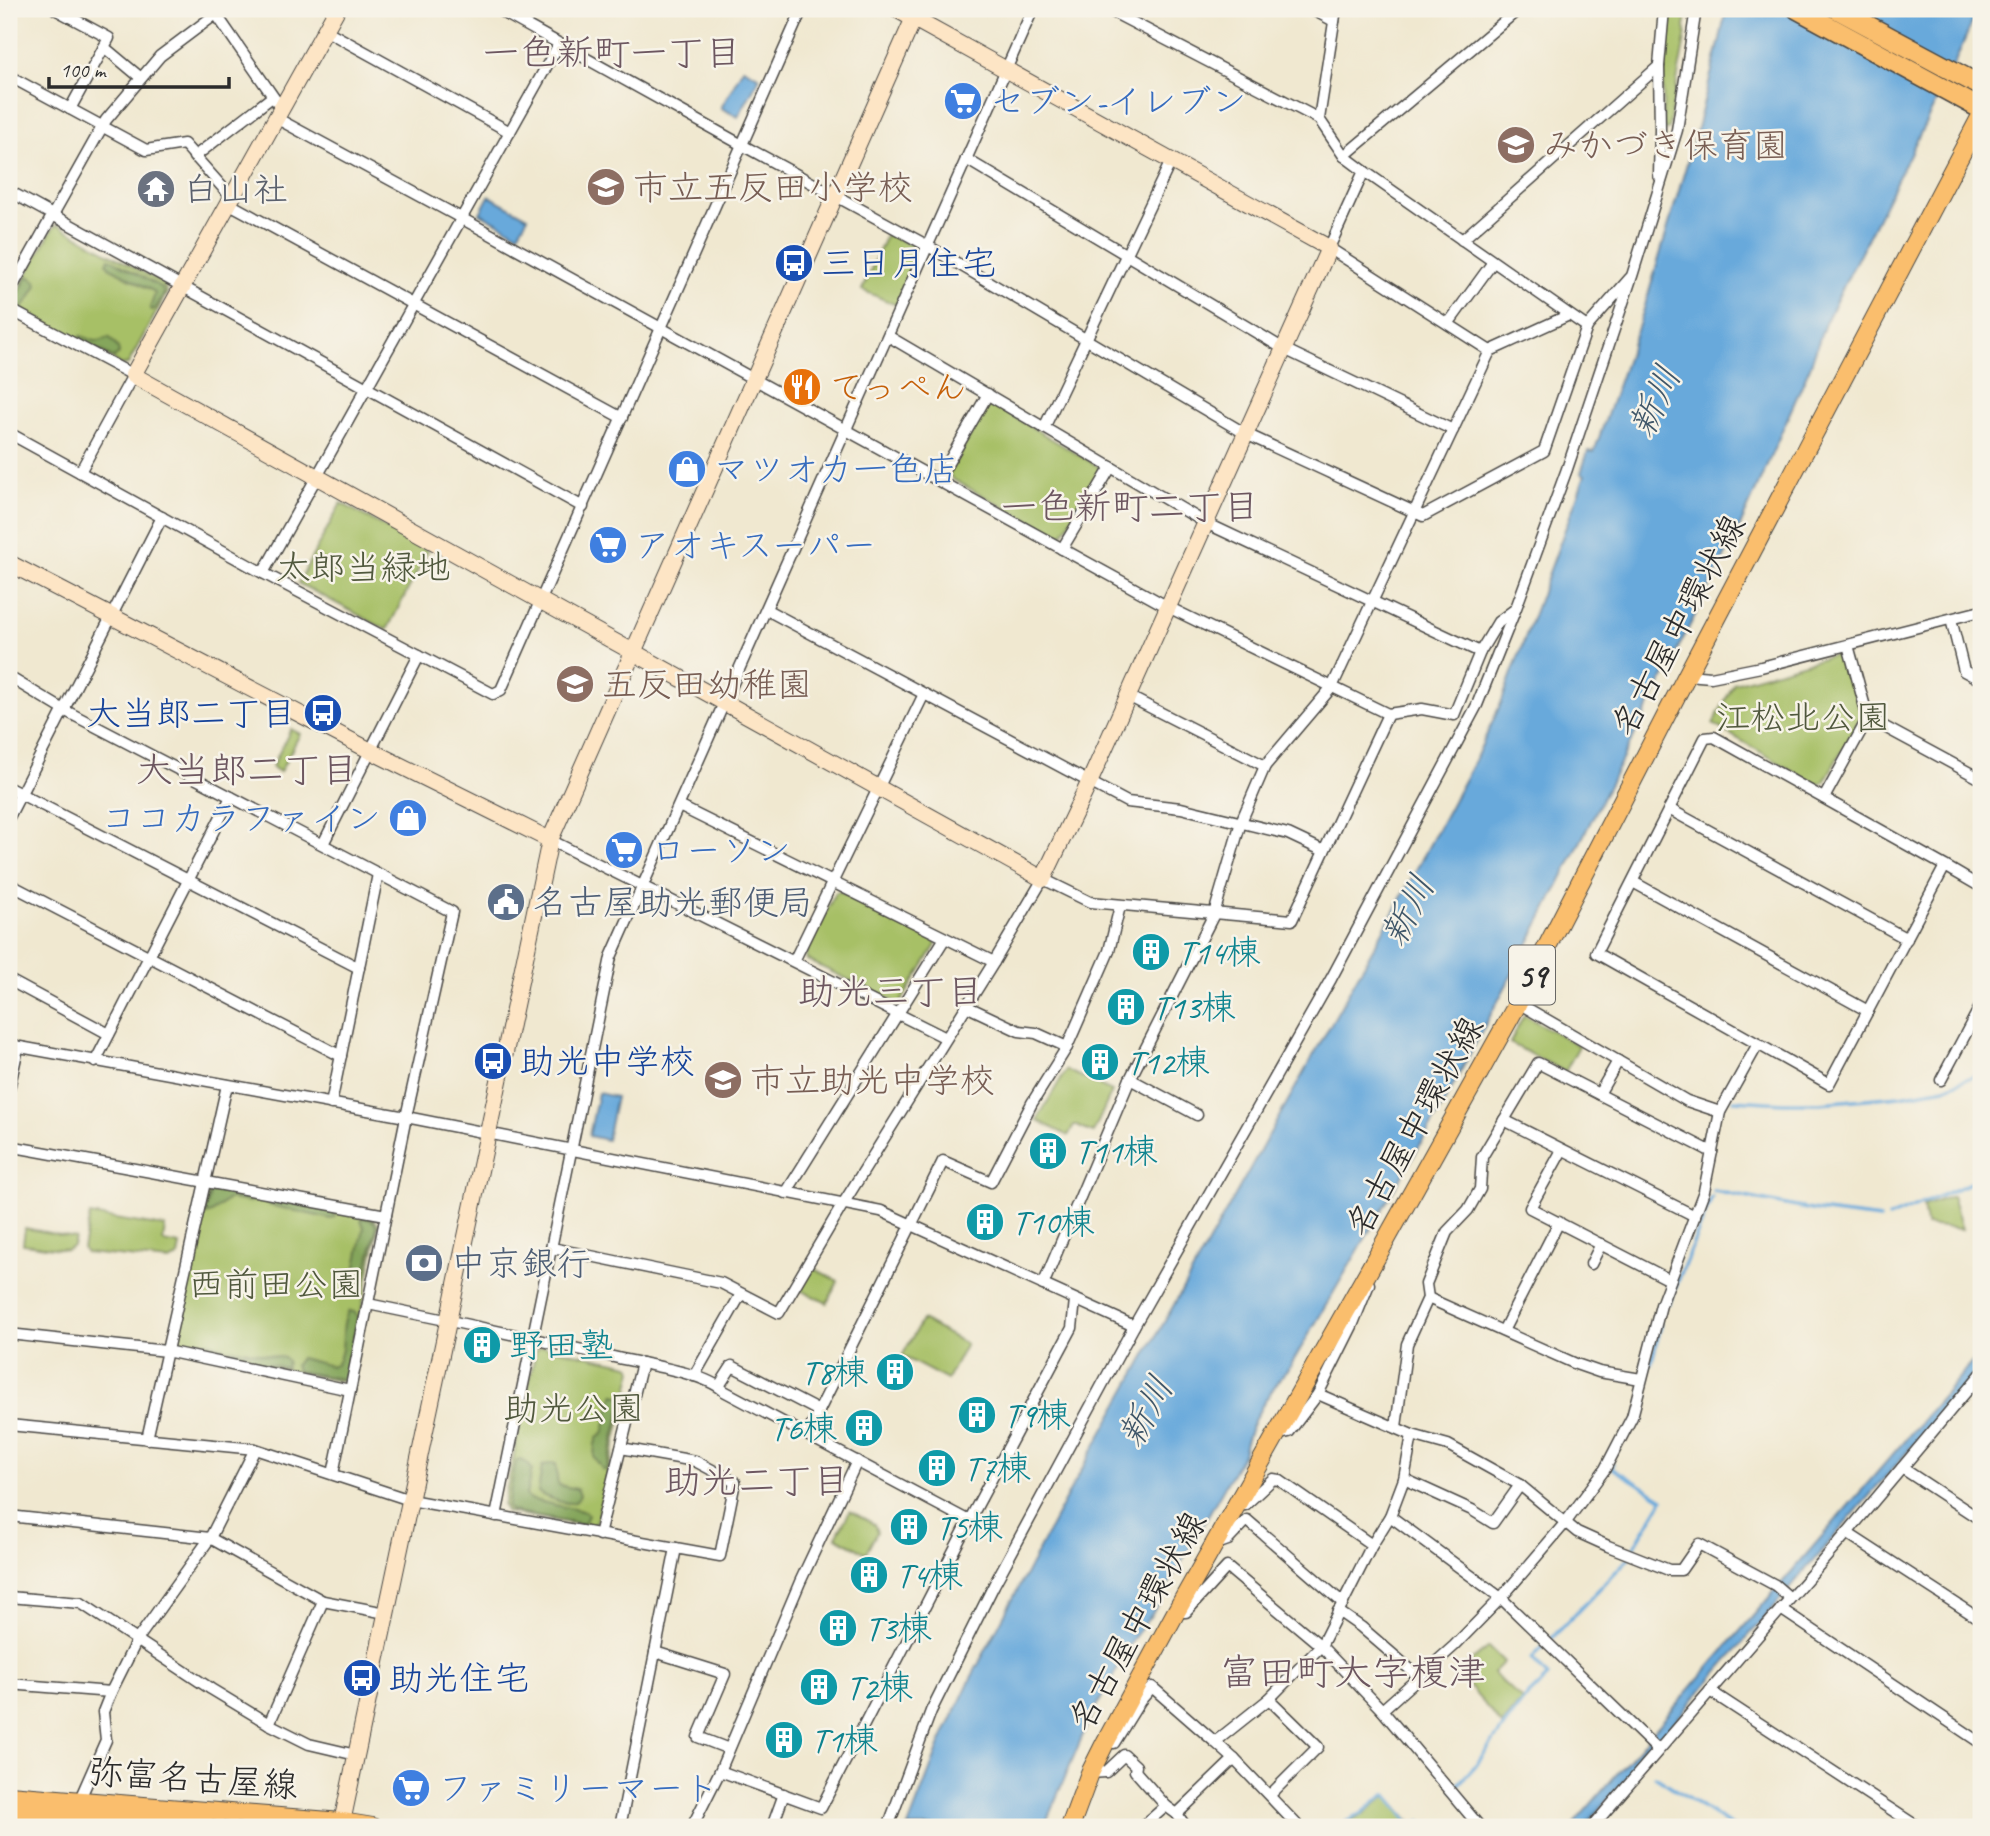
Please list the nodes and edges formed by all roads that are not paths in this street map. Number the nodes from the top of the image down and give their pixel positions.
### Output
1 (55, 9) edge
2 (337, 9) edge
3 (497, 9) edge
4 (802, 9) edge
5 (896, 9) edge
6 (1033, 9) edge
7 (1107, 9) edge
8 (1311, 9) edge
9 (1336, 9) edge
10 (1519, 9) edge
11 (1664, 9) edge
12 (1696, 9) edge
13 (1797, 9) edge
14 (1837, 9) edge
15 (214, 12) edge
16 (916, 14) edge
17 (1334, 21) junction
18 (325, 30) junction
19 (559, 44) junction
20 (104, 47) junction
21 (1659, 66) junction
22 (1005, 70) junction
23 (9, 76) edge
24 (141, 78) junction
25 (1976, 83) edge
26 (276, 108) junction
27 (70, 109) junction
28 (1981, 109) edge
29 (1981, 116) edge
30 (1319, 119) junction
31 (102, 127) junction
32 (510, 132) junction
33 (742, 145) junction
34 (1344, 156) junction
35 (194, 157) junction
36 (966, 159) junction
37 (1171, 161) junction
38 (1364, 172) junction
39 (9, 191) edge
40 (1658, 192) junction
41 (835, 197) junction
42 (230, 200) junction
43 (53, 216) junction
44 (461, 218) junction
45 (1462, 240) junction
46 (928, 246) junction
47 (1329, 248) junction
48 (1126, 255) junction
49 (1493, 262) junction
50 (1632, 276) junction
51 (182, 286) junction
52 (9, 293) edge
53 (413, 303) junction
54 (9, 309) edge
55 (1569, 314) junction
56 (1448, 324) junction
57 (1587, 327) junction
58 (661, 328) junction
59 (888, 336) junction
60 (1086, 340) junction
61 (1284, 349) junction
62 (1490, 351) junction
63 (133, 375) junction
64 (754, 379) junction
65 (366, 388) junction
66 (988, 394) junction
67 (622, 418) junction
68 (1044, 428) junction
69 (847, 430) junction
70 (1453, 430) junction
71 (9, 433) edge
72 (1246, 434) junction
73 (1111, 467) junction
74 (80, 472) junction
75 (316, 476) junction
76 (938, 480) junction
77 (583, 507) junction
78 (1415, 512) junction
79 (162, 517) junction
80 (1206, 523) junction
81 (1062, 549) junction
82 (9, 563) edge
83 (263, 573) junction
84 (541, 601) junction
85 (1373, 602) junction
86 (1168, 607) junction
87 (1516, 608) junction
88 (767, 610) junction
89 (1981, 611) edge
90 (111, 616) junction
91 (1951, 620) junction
92 (1847, 645) junction
93 (633, 652) junction
94 (1480, 652) junction
95 (419, 655) junction
96 (1687, 674) junction
97 (9, 677) edge
98 (1981, 680) edge
99 (1332, 687) junction
100 (924, 694) junction
101 (1128, 696) junction
102 (724, 703) junction
103 (64, 710) junction
104 (1388, 715) junction
105 (1868, 718) junction
106 (371, 751) junction
107 (1265, 766) junction
108 (1981, 779) edge
109 (1089, 783) junction
110 (9, 788) edge
111 (878, 788) junction
112 (20, 795) junction
113 (231, 797) junction
114 (1824, 798) junction
115 (679, 806) junction
116 (1669, 809) junction
117 (9, 817) edge
118 (1241, 822) junction
119 (550, 840) junction
120 (323, 844) junction
121 (1324, 851) junction
122 (1945, 866) junction
123 (378, 874) junction
124 (1043, 879) junction
125 (188, 881) junction
126 (831, 881) junction
127 (1633, 882) junction
128 (9, 884) edge
129 (643, 886) junction
130 (1981, 887) edge
131 (1120, 905) junction
132 (1214, 914) junction
133 (945, 938) junction
134 (1907, 939) junction
135 (149, 956) junction
136 (794, 961) junction
137 (994, 962) junction
138 (359, 968) junction
139 (9, 980) edge
140 (1518, 1003) junction
141 (1981, 1004) edge
142 (967, 1006) junction
143 (1868, 1012) junction
144 (898, 1014) junction
145 (109, 1034) junction
146 (947, 1038) junction
147 (1758, 1044) junction
148 (13, 1046) edge
149 (1067, 1047) junction
150 (341, 1056) junction
151 (1618, 1060) junction
152 (95, 1062) junction
153 (1130, 1079) junction
154 (1941, 1080) dead end
155 (227, 1085) junction
156 (9, 1089) edge
157 (1599, 1094) junction
158 (331, 1104) junction
159 (1720, 1112) junction
160 (1197, 1115) dead end
161 (407, 1117) junction
162 (1504, 1120) junction
163 (488, 1134) junction
164 (9, 1146) edge
165 (1562, 1150) junction
166 (572, 1151) junction
167 (1712, 1152) junction
168 (204, 1181) junction
169 (786, 1193) junction
170 (842, 1204) junction
171 (386, 1215) junction
172 (1695, 1216) junction
173 (1559, 1222) junction
174 (911, 1226) junction
175 (1601, 1244) junction
176 (552, 1248) junction
177 (1591, 1264) dead end
178 (1372, 1265) junction
179 (1670, 1280) junction
180 (1043, 1285) junction
181 (741, 1294) junction
182 (1428, 1298) junction
183 (1075, 1300) junction
184 (368, 1304) junction
185 (448, 1321) junction
186 (1134, 1326) junction
187 (1503, 1331) junction
188 (9, 1334) edge
189 (533, 1338) junction
190 (166, 1351) junction
191 (642, 1363) junction
192 (694, 1376) junction
193 (1641, 1379) junction
194 (1979, 1380) edge
195 (719, 1387) junction
196 (350, 1390) junction
197 (1318, 1394) junction
198 (819, 1411) junction
199 (9, 1425) edge
200 (1396, 1427) junction
201 (807, 1435) junction
202 (1276, 1435) junction
203 (1412, 1435) junction
204 (147, 1439) junction
205 (621, 1448) junction
206 (255, 1449) junction
207 (857, 1461) junction
208 (1902, 1468) junction
209 (333, 1475) junction
210 (1404, 1479) junction
211 (1520, 1485) junction
212 (410, 1500) junction
213 (1236, 1506) junction
214 (9, 1516) edge
215 (496, 1516) junction
216 (1390, 1516) junction
217 (1981, 1520) edge
218 (969, 1521) junction
219 (1566, 1522) junction
220 (1847, 1533) junction
221 (599, 1535) junction
222 (210, 1538) junction
223 (1214, 1545) junction
224 (1372, 1545) junction
225 (676, 1548) junction
226 (9, 1597) edge
227 (1788, 1597) junction
228 (1501, 1598) junction
229 (323, 1601) junction
230 (1340, 1607) junction
231 (1780, 1609) junction
232 (1176, 1612) junction
233 (386, 1613) junction
234 (1981, 1620) edge
235 (137, 1640) junction
236 (1321, 1646) junction
237 (655, 1652) junction
238 (1419, 1677) junction
239 (9, 1684) edge
240 (1710, 1690) junction
241 (111, 1692) junction
242 (1269, 1699) junction
243 (1381, 1710) junction
244 (269, 1724) junction
245 (1215, 1742) junction
246 (1981, 1743) edge
247 (1657, 1748) junction
248 (729, 1749) junction
249 (356, 1755) junction
250 (1234, 1759) junction
251 (720, 1771) junction
252 (1090, 1773) junction
253 (784, 1794) junction
254 (1270, 1795) junction
255 (79, 1801) junction
256 (1166, 1806) junction
257 (12, 1811) edge
258 (1177, 1814) junction
259 (58, 1821) edge
260 (342, 1824) edge
261 (205, 1827) edge
262 (373, 1827) edge
263 (620, 1827) edge
264 (692, 1827) edge
265 (772, 1827) edge
266 (888, 1827) edge
267 (1070, 1827) edge
268 (1142, 1827) edge
269 (1186, 1827) edge
270 (1299, 1827) edge
271 (1480, 1827) edge
272 (1592, 1827) edge
273 (1918, 1827) edge

1 - 20 street
2 - 18 street
3 - 19 street
4 - 33 street
5 - 16 street
6 - 22 street
7 - 30 street
8 - 17 street
9 - 17 street
10 - 34 street
11 - 21 street
12 - 40 street
13 - 28 highway
14 - 25 highway
15 - 24 street
15 - 26 street
16 - 22 street
16 - 41 street
17 - 30 street
18 - 26 street
18 - 32 street
19 - 32 street
19 - 33 street
20 - 24 street
20 - 27 street
21 - 40 street
21 - 45 street
22 - 36 street
22 - 37 street
23 - 27 street
24 - 31 street
26 - 35 street
26 - 42 street
26 - 44 street
27 - 31 street
29 - 96 main road, 名古屋中環状線 / 59
30 - 34 street
31 - 35 street
31 - 43 street
32 - 44 street
33 - 41 street
33 - 58 street
34 - 38 street
35 - 42 street
36 - 46 street
36 - 48 street
37 - 47 street
37 - 48 street
38 - 45 street
38 - 47 street
39 - 43 street
40 - 50 street
41 - 46 street
41 - 64 street
42 - 51 street
42 - 53 street
43 - 51 street
43 - 52 street
44 - 53 street
44 - 58 street
45 - 49 street
46 - 59 street
46 - 60 street
47 - 56 street
47 - 61 street
48 - 60 street
48 - 61 street
49 - 55 street
49 - 56 street
50 - 57 street
50 - 87 street
51 - 63 street
51 - 65 street
53 - 65 street
53 - 67 street
54 - 63 street
55 - 57 street
55 - 62 street
56 - 62 street
57 - 78 street
58 - 64 street
58 - 67 street
59 - 66 street
59 - 69 street
60 - 68 street
60 - 72 street
61 - 70 street
61 - 72 street
62 - 70 street
63 - 74 street
63 - 75 street
64 - 69 street
64 - 93 street
65 - 75 street
65 - 77 street
66 - 68 street
66 - 76 street
67 - 77 street
68 - 73 street
69 - 76 street
69 - 88 street
70 - 78 street
71 - 74 street
72 - 78 street
72 - 80 street
73 - 80 street
73 - 81 street
74 - 79 street
75 - 83 street
75 - 84 street
76 - 81 street
77 - 84 street
78 - 85 street
79 - 83 street
79 - 90 street
80 - 85 street
80 - 86 street
81 - 86 street
82 - 90 street
83 - 95 street
84 - 93 street
84 - 95 street
85 - 94 street
85 - 99 street
86 - 99 street
86 - 101 street
87 - 94 street
87 - 186 street
88 - 100 street
88 - 102 street
89 - 91 street
90 - 103 street
90 - 106 street
91 - 92 street
91 - 98 street
92 - 96 street
92 - 105 street
93 - 102 street
93 - 119 street
94 - 104 street
95 - 106 street
96 - 140 main road, 名古屋中環状線 / 59
97 - 103 street
99 - 104 street
99 - 107 street
100 - 109 street
100 - 111 street
101 - 107 street
101 - 109 street
102 - 111 street
102 - 115 street
103 - 112 street
103 - 113 street
104 - 121 street
105 - 108 street
105 - 114 street
106 - 119 street
106 - 120 street
107 - 118 street
109 - 118 street
109 - 124 street
110 - 112 street
111 - 124 street
111 - 126 street
112 - 117 street
112 - 125 street
113 - 120 street
113 - 125 street
114 - 116 street
114 - 122 street
115 - 126 street
115 - 129 street
116 - 127 street
116 - 134 street
118 - 121 street
118 - 132 street
119 - 129 street
119 - 163 street
120 - 123 street
121 - 132 street
122 - 130 street
122 - 134 street
123 - 138 street
123 - 161 street
124 - 131 street
124 - 137 street
125 - 135 street
125 - 138 street
126 - 133 street
126 - 136 street
127 - 143 street
127 - 147 street
128 - 135 street
129 - 136 street
129 - 166 street
131 - 132 street
131 - 149 street
132 - 153 street
133 - 137 street
133 - 144 street
134 - 143 street
135 - 145 street
135 - 150 street
136 - 144 street
137 - 142 street
138 - 150 street
139 - 145 street
140 - 151 street
140 - 178 main road, 名古屋中環状線 / 59
141 - 154 street
142 - 146 street
142 - 149 street
143 - 147 street
144 - 146 street
144 - 169 street
145 - 152 street
146 - 170 street
147 - 159 street
148 - 152 street
148 - 156 street
149 - 174 street
150 - 158 street
151 - 157 street
151 - 159 street
152 - 155 street
153 - 160 street
153 - 180 street
155 - 158 street
155 - 168 street
157 - 162 street
157 - 167 street
158 - 161 street
159 - 167 street
161 - 163 street
161 - 171 street
162 - 165 street
162 - 182 street
163 - 166 street
163 - 185 street
164 - 168 street
165 - 172 street
165 - 173 street
166 - 169 street
166 - 176 street
167 - 172 street
168 - 171 street
168 - 190 street
169 - 170 street
170 - 174 street
170 - 181 street
171 - 184 street
172 - 179 street
173 - 175 street
173 - 187 street
174 - 180 street
174 - 198 street
175 - 177 street
175 - 179 street
176 - 181 street
176 - 189 street
178 - 197 street
178 - 202 main road, 名古屋中環状線 / 59
179 - 193 street
180 - 183 street
181 - 192 street
182 - 187 street
182 - 200 street
183 - 186 street
183 - 218 street
184 - 185 street
184 - 196 street
185 - 189 street
185 - 212 street
186 - 266 street
187 - 193 street
188 - 190 street
189 - 191 street
189 - 215 street
190 - 196 street
190 - 204 street
191 - 192 street
191 - 205 street
192 - 195 street
193 - 219 street
194 - 208 street
195 - 198 street
195 - 201 street
196 - 209 street
197 - 200 street
197 - 202 street
198 - 201 street
199 - 204 street
200 - 203 street
201 - 207 street
202 - 213 main road, 名古屋中環状線 / 59
203 - 210 street
203 - 211 street
204 - 206 street
205 - 221 street
205 - 225 street
206 - 209 street
206 - 222 street
207 - 218 street
207 - 248 street
208 - 217 street
208 - 220 street
209 - 212 street
210 - 211 street
210 - 216 street
211 - 219 street
212 - 215 street
212 - 233 street
213 - 223 main road, 名古屋中環状線 / 59
213 - 224 street
214 - 222 street
215 - 221 street
216 - 224 street
216 - 228 street
218 - 253 street
219 - 227 street
219 - 228 street
220 - 227 street
220 - 234 street
221 - 225 street
222 - 229 street
222 - 235 street
223 - 230 street
223 - 232 main road, 名古屋中環状線 / 59
224 - 230 street
225 - 237 street
226 - 235 street
227 - 231 street
228 - 238 street
228 - 247 street
229 - 233 street
229 - 244 street
230 - 236 street
230 - 238 street
231 - 240 street
231 - 246 street
232 - 236 street
232 - 252 main road, 名古屋中環状線 / 59
233 - 249 street
235 - 241 street
235 - 244 street
236 - 242 street
236 - 243 street
237 - 248 street
237 - 263 street
238 - 243 street
239 - 241 street
240 - 247 street
240 - 273 street
241 - 255 street
242 - 245 street
242 - 254 street
243 - 271 street
244 - 249 street
245 - 250 street
245 - 252 street
247 - 272 street
248 - 251 street
249 - 260 street
250 - 254 street
250 - 258 street
251 - 253 street
251 - 264 street
252 - 256 street
252 - 267 main road, 名古屋中環状線 / 59
253 - 265 street
254 - 270 street
255 - 257 main road, 弥富名古屋線
255 - 260 main road, 弥富名古屋線
256 - 258 street
256 - 268 street
257 - 259 main road, 弥富名古屋線
258 - 269 street
259 - 261 main road, 弥富名古屋線
260 - 262 main road, 弥富名古屋線

